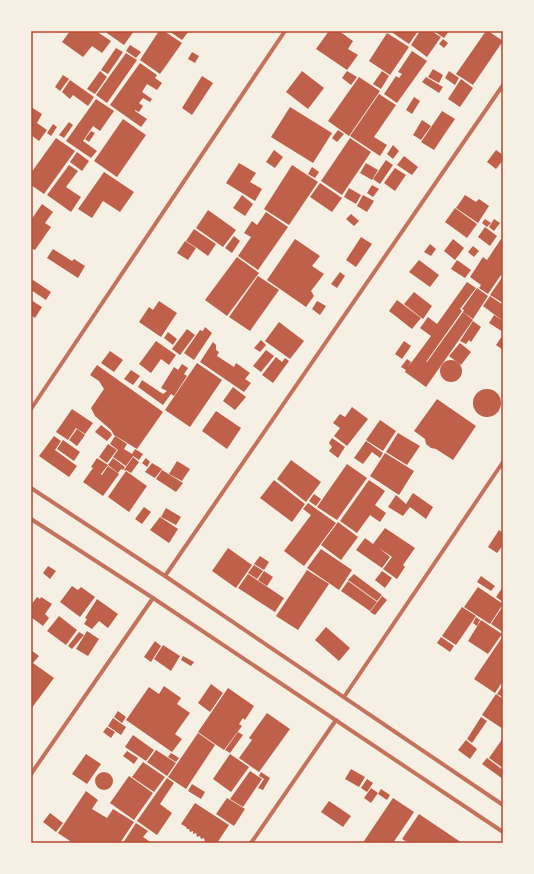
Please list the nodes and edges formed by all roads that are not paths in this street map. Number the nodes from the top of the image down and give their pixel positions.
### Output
1 (285, 31) edge
2 (503, 85) edge
3 (31, 410) edge
4 (503, 462) edge
5 (31, 488) edge
6 (31, 519) edge
7 (166, 576) junction
8 (153, 598) junction
9 (344, 697) junction
10 (336, 720) junction
11 (31, 774) edge
12 (503, 805) edge
13 (503, 832) edge
14 (251, 843) edge

1 - 3 street
2 - 7 street
4 - 9 street
5 - 7 street
6 - 8 street
7 - 9 street
8 - 10 street
8 - 11 street
9 - 12 street
10 - 13 street
10 - 14 street

